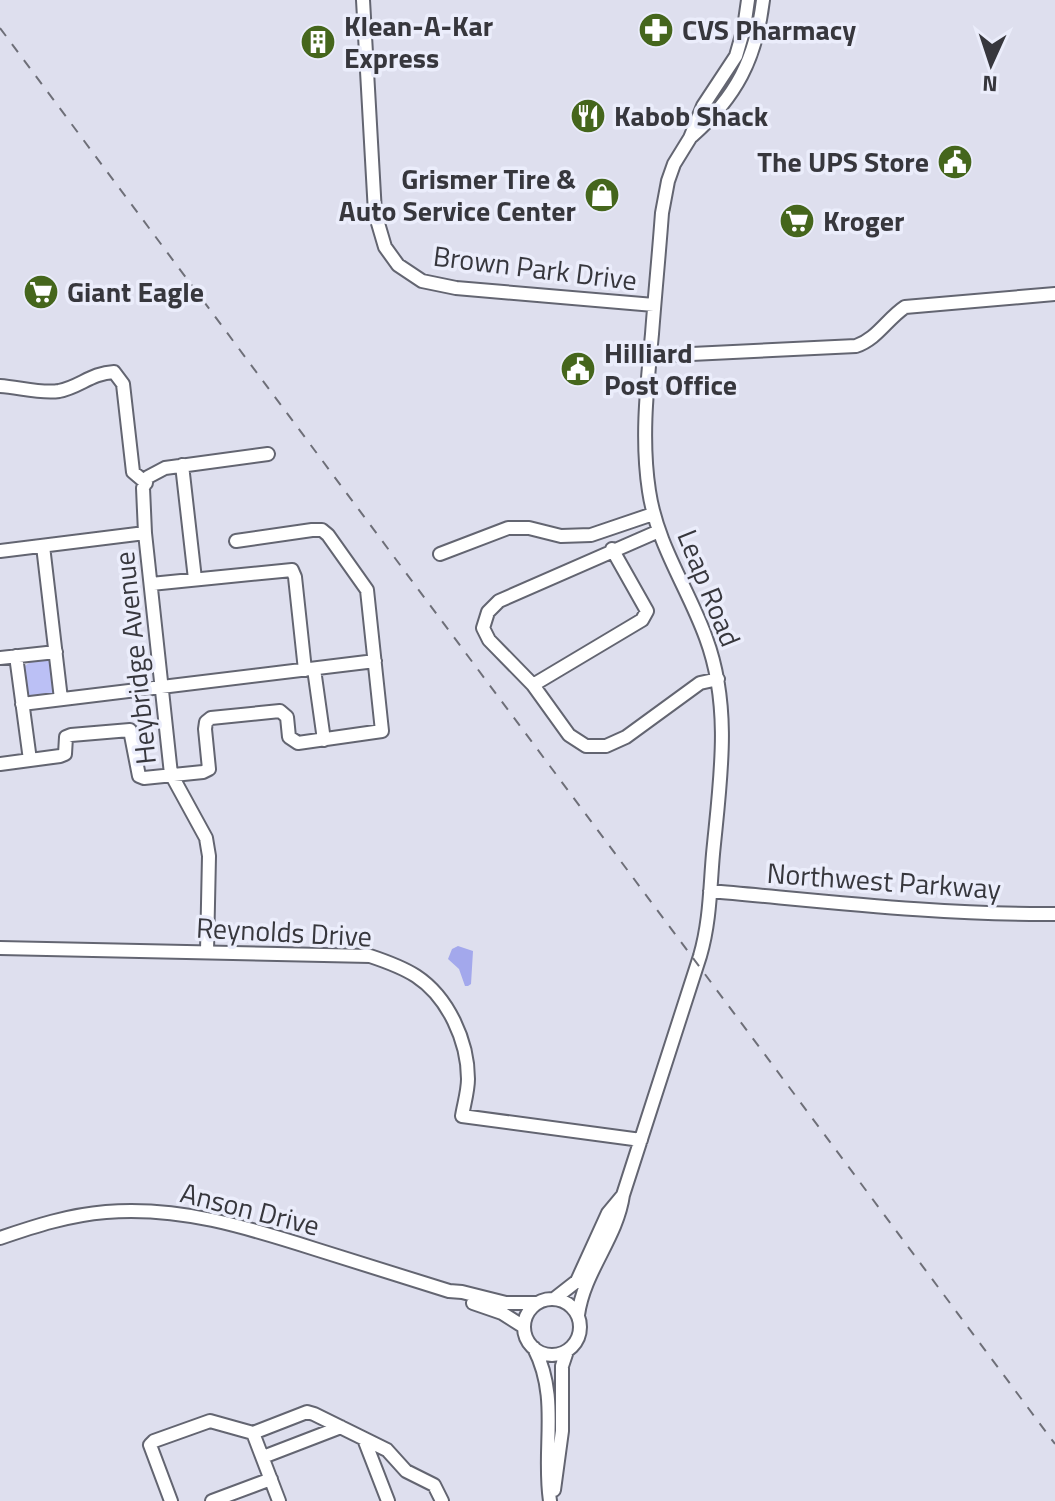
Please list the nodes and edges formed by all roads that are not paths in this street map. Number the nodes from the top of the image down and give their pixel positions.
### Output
1 (363, 0) edge
2 (748, 0) edge
3 (763, 0) edge
4 (690, 138) junction
5 (1055, 294) edge
6 (654, 305) junction
7 (650, 356) junction
8 (0, 386) edge
9 (268, 454) dead end
10 (182, 465) junction
11 (146, 483) junction
12 (653, 514) junction
13 (659, 531) junction
14 (145, 533) junction
15 (236, 541) dead end
16 (43, 546) junction
17 (612, 549) junction
18 (0, 551) edge
19 (440, 554) dead end
20 (195, 579) junction
21 (151, 584) junction
22 (56, 652) junction
23 (16, 656) junction
24 (0, 658) edge
25 (375, 661) junction
26 (309, 670) junction
27 (718, 679) junction
28 (533, 685) junction
29 (162, 688) junction
30 (61, 699) junction
31 (22, 704) junction
32 (324, 740) junction
33 (30, 760) junction
34 (0, 764) edge
35 (171, 774) junction
36 (710, 891) junction
37 (1055, 914) edge
38 (0, 948) edge
39 (207, 951) junction
40 (641, 1140) junction
41 (623, 1195) junction
42 (35, 1226) junction
43 (0, 1232) edge
44 (0, 1238) edge
45 (449, 1291) junction
46 (554, 1299) junction
47 (537, 1303) junction
48 (578, 1315) junction
49 (524, 1327) junction
50 (534, 1348) junction
51 (567, 1351) junction
52 (341, 1427) junction
53 (253, 1433) junction
54 (364, 1439) junction
55 (263, 1457) junction
56 (271, 1479) junction
57 (171, 1501) edge
58 (212, 1501) edge
59 (279, 1501) edge
60 (388, 1501) edge
61 (442, 1501) edge
62 (550, 1501) edge

1 - 6 street, Brown Park Drive
2 - 4 street, Leap Road
3 - 4 street, Leap Road
4 - 6 street, Leap Road
5 - 7 street
6 - 7 street, Leap Road
7 - 12 street, Leap Road
8 - 11 street
9 - 10 street
10 - 11 street
10 - 20 street
11 - 14 street, Heybridge Avenue
12 - 13 street, Leap Road
12 - 19 street
13 - 17 street
13 - 27 street, Leap Road
14 - 16 street
14 - 21 street, Heybridge Avenue
15 - 25 street
16 - 18 street
16 - 22 street
17 - 28 street
17 - 28 street
20 - 21 street
20 - 26 street
21 - 29 street, Heybridge Avenue
22 - 23 street
22 - 30 street
23 - 24 street
23 - 31 street
25 - 26 street
25 - 32 street
26 - 29 street
26 - 32 street
27 - 28 street
27 - 36 street, Leap Road
29 - 30 street
29 - 35 street, Heybridge Avenue
30 - 31 street
31 - 33 street
32 - 35 street
33 - 34 street
33 - 35 street
35 - 39 street, Heybridge Avenue
36 - 37 street, Northwest Parkway
36 - 40 street, Leap Road
38 - 39 street, Reynolds Drive
39 - 40 street, Reynolds Drive
40 - 41 street, Leap Road
41 - 46 street, Leap Road
41 - 48 street, Leap Road
42 - 43 street, Anson Drive
42 - 44 street, Anson Drive
42 - 45 street, Anson Drive
45 - 47 street, Anson Drive
45 - 49 street, Anson Drive
46 - 47 street
46 - 48 street
47 - 49 street
48 - 51 street
49 - 50 street
50 - 51 street
50 - 62 street
51 - 62 street
52 - 53 street
52 - 54 street
52 - 55 street
53 - 55 street
53 - 57 street
54 - 60 street
54 - 61 street
55 - 56 street
56 - 58 street
56 - 59 street

